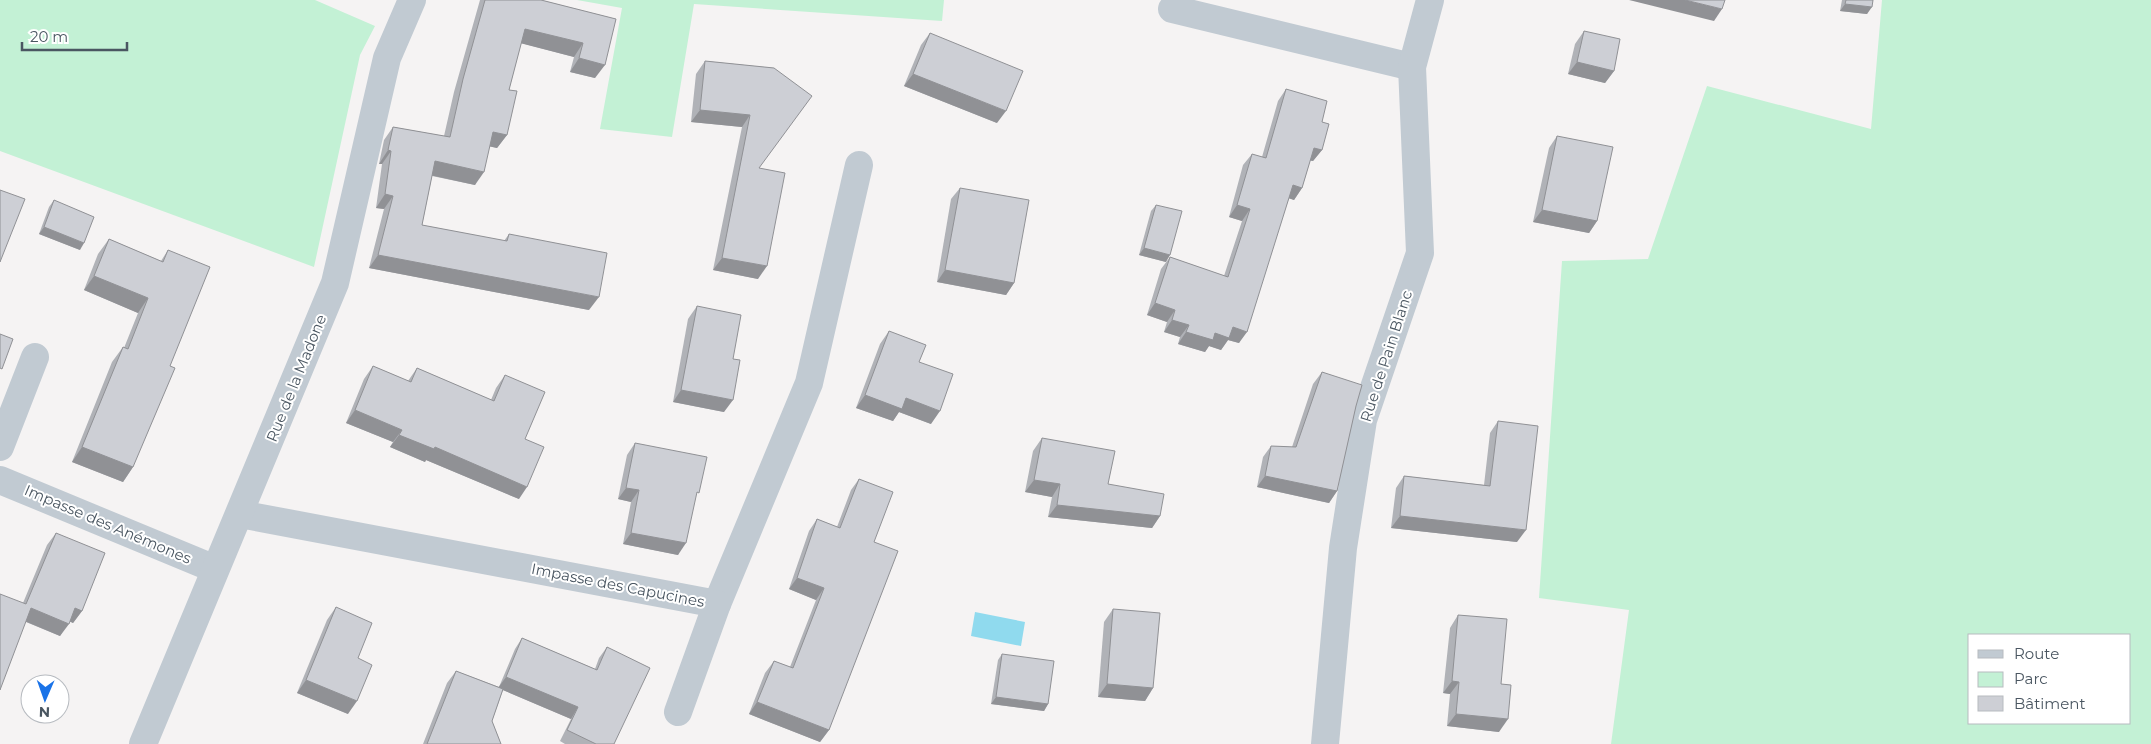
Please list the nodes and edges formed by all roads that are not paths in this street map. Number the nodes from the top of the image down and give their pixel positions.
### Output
1 (412, 0) edge
2 (1430, 0) edge
3 (1172, 9) dead end
4 (1412, 67) junction
5 (859, 165) dead end
6 (35, 357) dead end
7 (0, 447) edge
8 (0, 480) edge
9 (240, 514) junction
10 (215, 569) junction
11 (717, 604) junction
12 (678, 712) dead end
13 (143, 744) edge
14 (1326, 744) edge

1 - 9 street, Rue de la Madone
2 - 4 street, Rue de Pain Blanc
3 - 4 street
4 - 14 street, Rue de Pain Blanc
5 - 11 street, Impasse des Capucines
6 - 7 street
8 - 10 street, Impasse des Anémones
9 - 10 street, Rue de la Madone
9 - 11 street, Impasse des Capucines
10 - 13 street, Rue de la Madone
11 - 12 street

